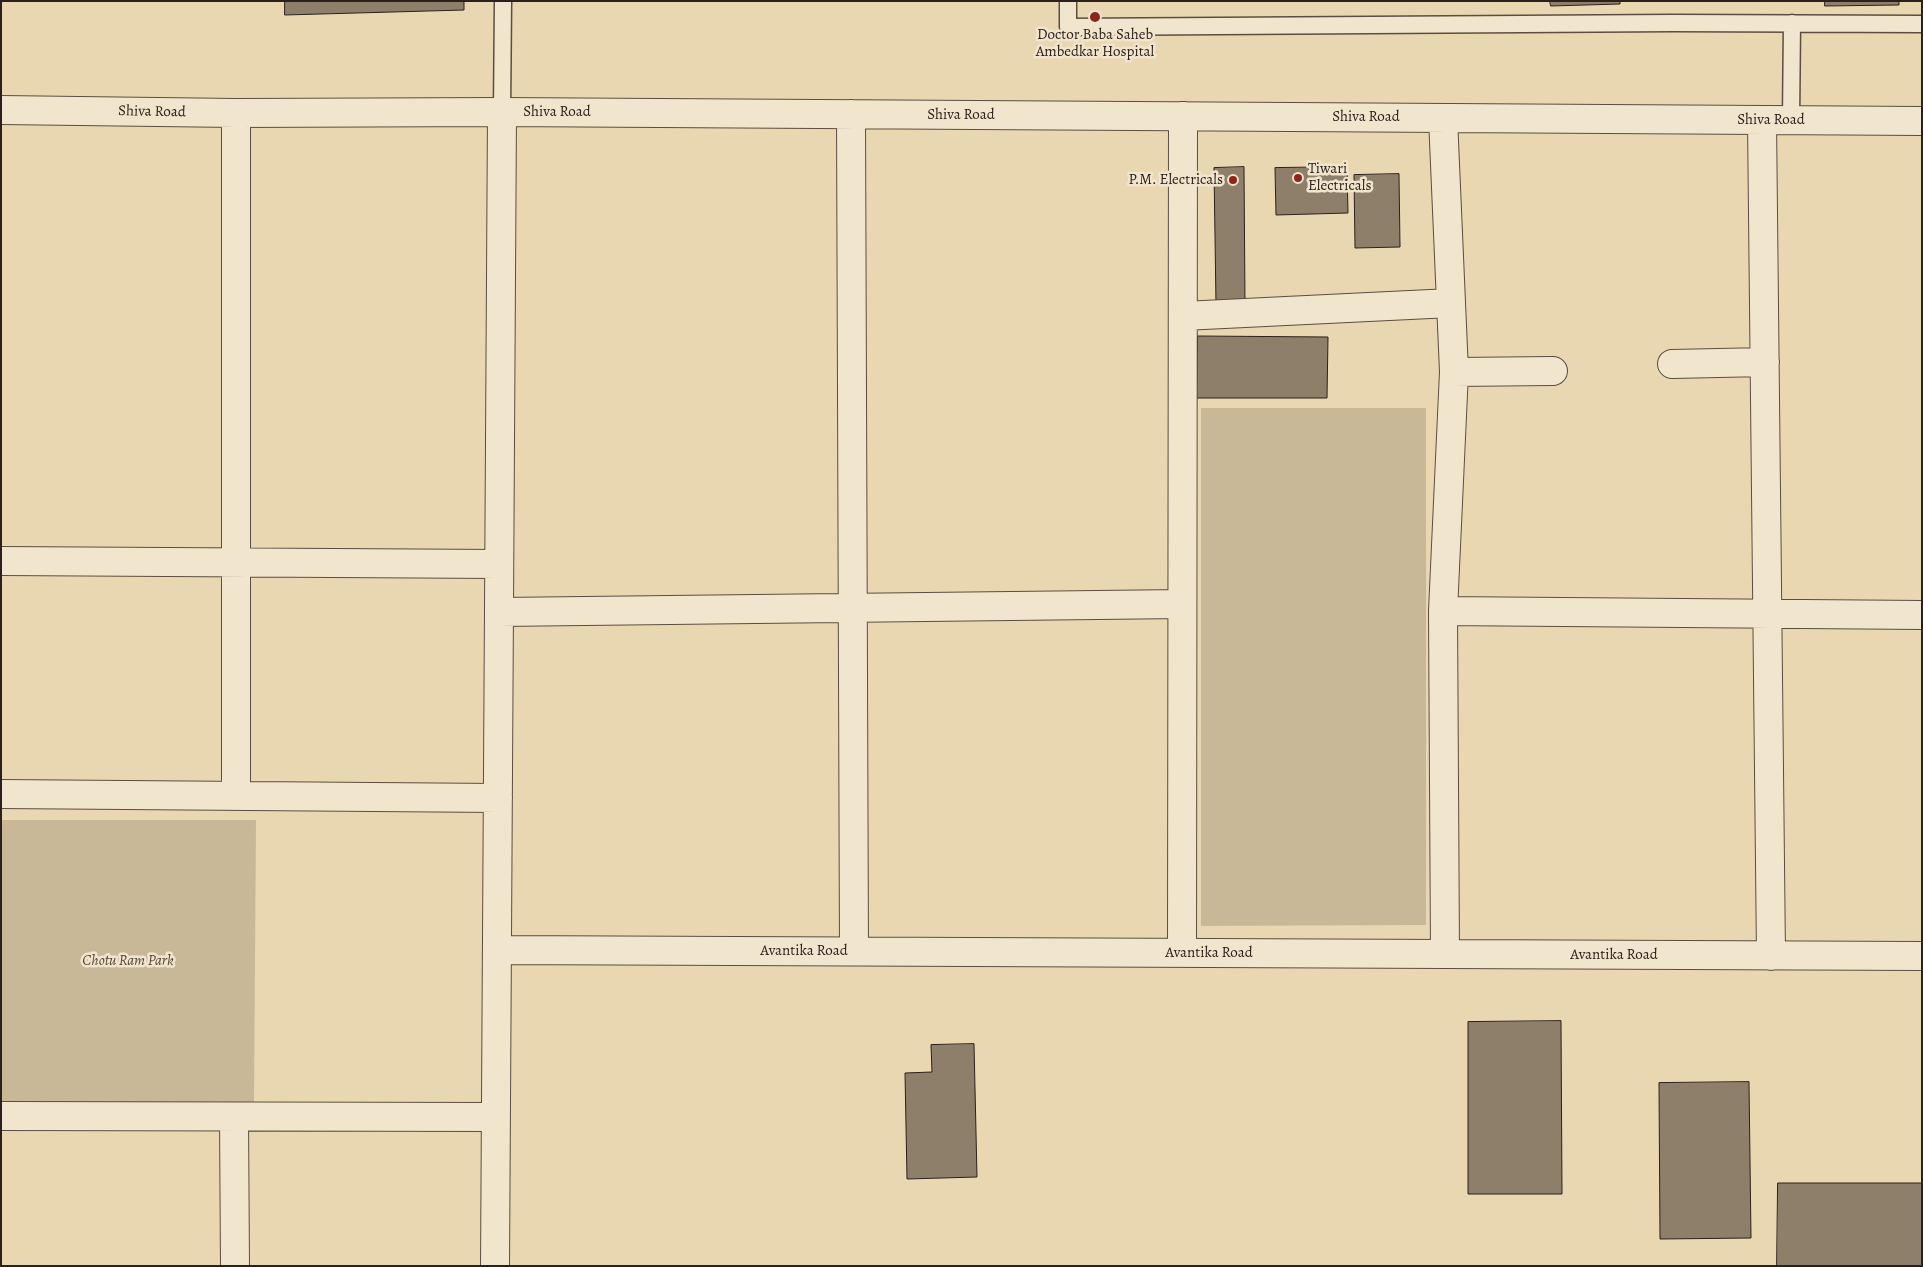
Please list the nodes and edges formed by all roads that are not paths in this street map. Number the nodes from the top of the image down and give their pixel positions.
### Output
1 (503, 1) edge
2 (1068, 1) edge
3 (1792, 24) junction
4 (1922, 24) edge
5 (1, 110) edge
6 (502, 112) junction
7 (236, 113) junction
8 (851, 114) junction
9 (1183, 116) junction
10 (1443, 118) junction
11 (1762, 120) junction
12 (1790, 120) junction
13 (1922, 121) edge
14 (1451, 304) junction
15 (1183, 316) junction
16 (1765, 362) junction
17 (1672, 364) dead end
18 (1553, 371) dead end
19 (1454, 372) junction
20 (1, 562) edge
21 (236, 563) junction
22 (500, 564) junction
23 (1182, 604) junction
24 (853, 608) junction
25 (1444, 611) junction
26 (499, 612) junction
27 (1767, 614) junction
28 (1922, 615) edge
29 (1, 794) edge
30 (236, 794) junction
31 (498, 798) junction
32 (497, 950) junction
33 (854, 952) junction
34 (1182, 953) junction
35 (1444, 954) junction
36 (1771, 956) junction
37 (1922, 956) edge
38 (1, 1116) edge
39 (234, 1117) junction
40 (496, 1117) junction
41 (235, 1266) edge
42 (495, 1266) edge

1 - 6 lane
2 - 3 lane
3 - 4 lane
3 - 12 lane
5 - 7 street, Shiva Road
6 - 7 street, Shiva Road
6 - 8 street, Shiva Road
6 - 22 street
7 - 21 street
8 - 9 street, Shiva Road
8 - 24 street
9 - 10 street, Shiva Road
9 - 15 street
10 - 11 street, Shiva Road
10 - 14 street
11 - 12 street, Shiva Road
11 - 16 street
12 - 13 street, Shiva Road
14 - 15 street
14 - 19 street
15 - 23 street
16 - 17 street
16 - 27 street
18 - 19 street
19 - 25 street
20 - 21 street
21 - 22 street
21 - 30 street
22 - 26 street
23 - 24 street
23 - 34 street
24 - 26 street
24 - 33 street
25 - 27 street
25 - 35 street
26 - 31 street
27 - 28 street
27 - 36 street
29 - 30 street
30 - 31 street
31 - 32 street
32 - 33 street, Avantika Road
32 - 40 street
33 - 34 street, Avantika Road
34 - 35 street, Avantika Road
35 - 36 street, Avantika Road
36 - 37 street, Avantika Road
38 - 39 street
39 - 40 street
39 - 41 street
40 - 42 street

